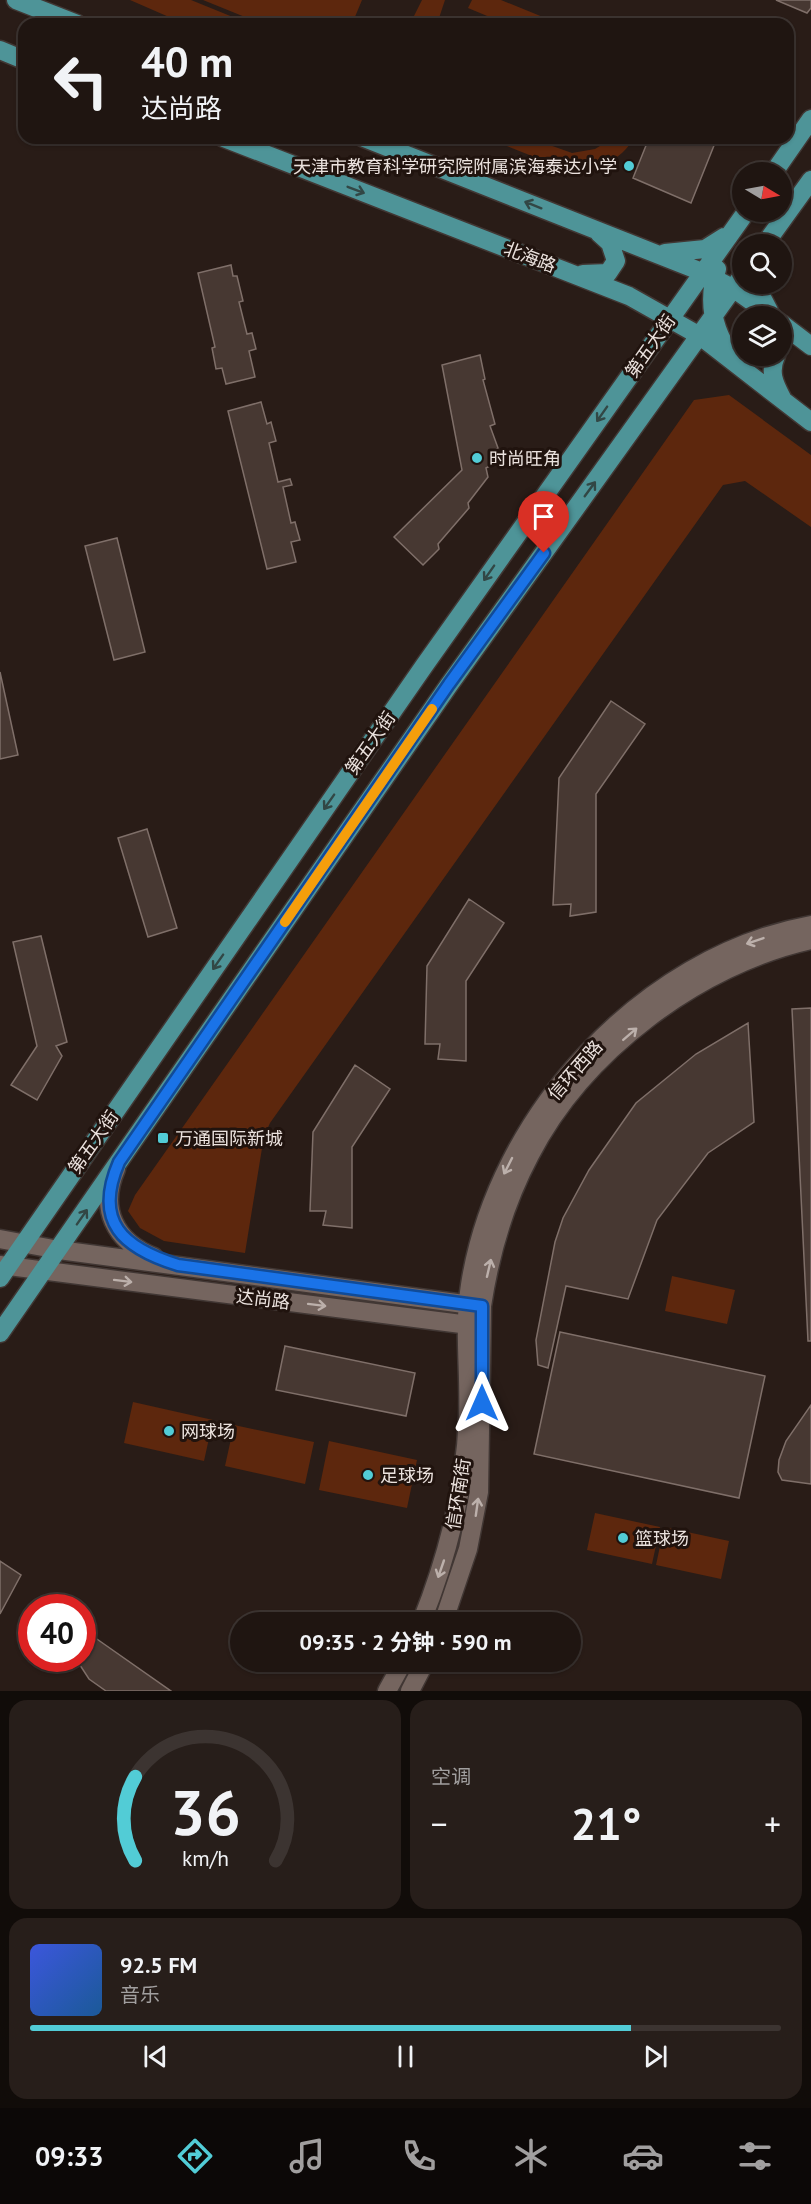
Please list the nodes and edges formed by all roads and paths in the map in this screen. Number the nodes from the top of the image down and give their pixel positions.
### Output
1 (16, 0) edge
2 (61, 18) edge
3 (0, 50) edge
4 (18, 58) edge
5 (811, 119) edge
6 (794, 143) edge
7 (239, 144) edge
8 (379, 144) edge
9 (794, 144) edge
10 (781, 162) edge
11 (811, 180) edge
12 (738, 222) edge
13 (741, 222) edge
14 (588, 226) junction
15 (772, 234) edge
16 (649, 251) junction
17 (569, 272) junction
18 (721, 281) edge
19 (629, 296) junction
20 (682, 303) junction
21 (758, 306) edge
22 (713, 318) junction
23 (694, 332) junction
24 (792, 333) edge
25 (792, 346) edge
26 (811, 349) edge
27 (636, 366) junction
28 (771, 366) edge
29 (748, 374) junction
30 (785, 403) junction
31 (811, 422) edge
32 (811, 925) edge
33 (811, 940) edge
34 (119, 1162) junction
35 (0, 1239) edge
36 (23, 1243) junction
37 (59, 1250) junction
38 (178, 1265) junction
39 (3, 1270) edge
40 (44, 1271) junction
41 (475, 1305) junction
42 (474, 1325) junction
43 (0, 1333) edge
44 (424, 1612) edge
45 (447, 1612) edge
46 (397, 1672) edge
47 (420, 1672) edge
48 (387, 1691) edge
49 (410, 1691) edge

1 - 2 main road
3 - 4 main road
5 - 6 main road
7 -> 17 main road, 北海路
14 -> 8 main road
9 - 10 main road
11 - 15 main road
12 - 16 main road
13 - 18 main road, 第五大街
14 - 16 main road
14 - 17 main road
16 - 18 main road
16 - 20 main road
17 - 19 main road, 北海路
18 - 20 main road, 第五大街
18 - 21 main road
18 - 22 main road, 第五大街
19 - 20 main road, 北海路
19 - 27 main road
20 - 23 main road
20 - 27 main road, 第五大街
22 - 23 main road, 第五大街
22 - 29 main road
23 - 29 main road
34 -> 23 main road, 第五大街
24 - 26 main road
25 - 26 main road
27 -> 36 main road, 第五大街
28 - 30 main road
29 - 30 main road
30 - 31 main road
32 -> 41 street, 信环西路
41 -> 33 street, 信环西路
37 -> 34 main road, 第五大街
34 - 38 street
35 - 36 street, 达尚路
36 - 37 street, 达尚路
36 - 39 main road, 第五大街
37 - 38 street, 达尚路
37 - 40 main road, 第五大街
38 - 41 street, 达尚路
39 - 40 street, 达尚路
40 -> 42 street, 达尚路
40 - 43 main road, 第五大街
41 - 42 street, 信环西路
42 -> 44 street, 信环南街
45 -> 42 street, 信环南街
46 - 48 street
47 - 49 street

